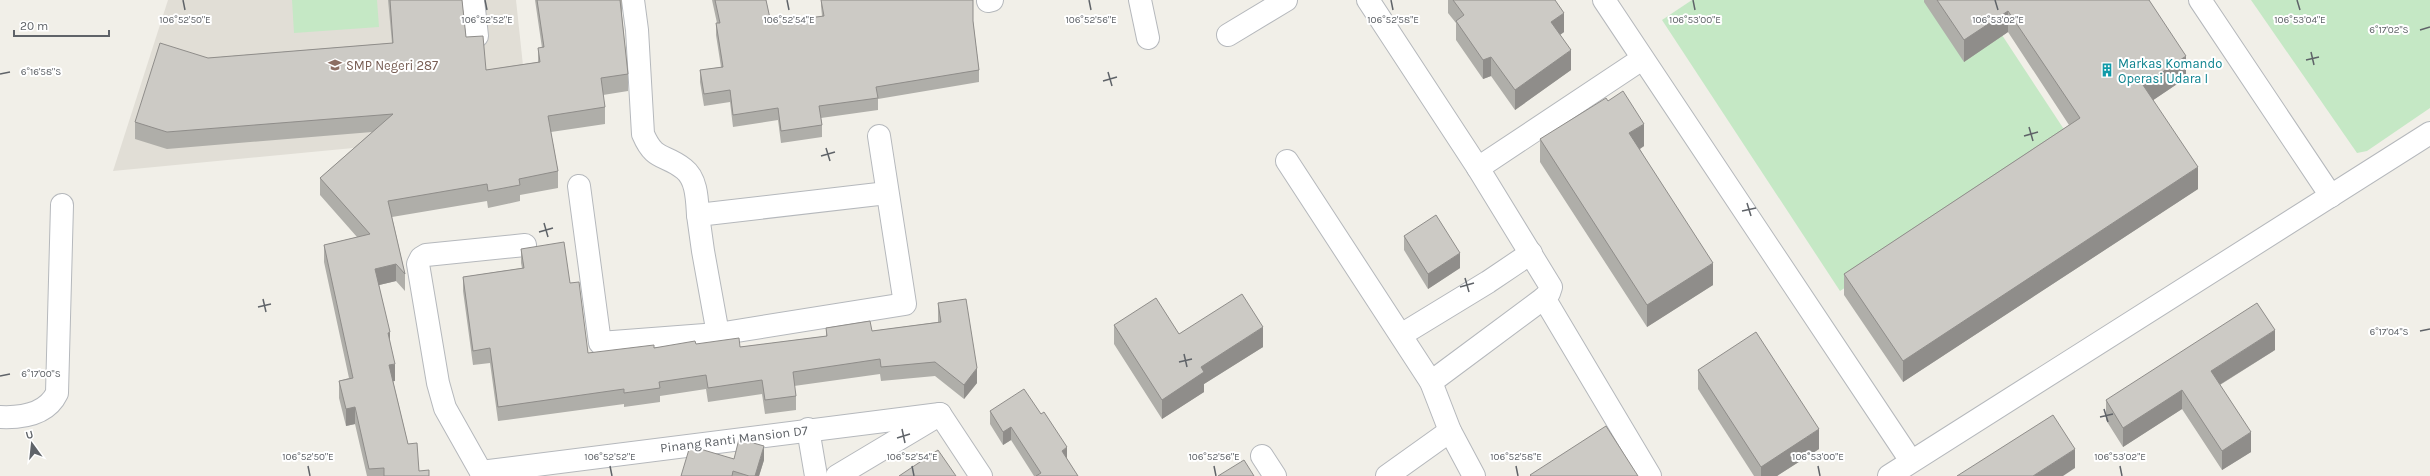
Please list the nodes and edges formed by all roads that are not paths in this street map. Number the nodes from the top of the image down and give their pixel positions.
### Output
1 (473, 0) edge
2 (633, 0) edge
3 (1140, 0) edge
4 (1286, 0) edge
5 (1368, 0) edge
6 (1604, 0) edge
7 (2200, 0) edge
8 (1228, 35) dead end
9 (477, 36) edge
10 (1148, 38) dead end
11 (1642, 59) junction
12 (2430, 132) edge
13 (879, 136) dead end
14 (1287, 161) dead end
15 (1478, 168) junction
16 (579, 186) dead end
17 (887, 193) junction
18 (2331, 196) junction
19 (62, 205) dead end
20 (698, 215) junction
21 (525, 245) dead end
22 (1531, 253) junction
23 (1544, 298) junction
24 (718, 334) junction
25 (1401, 335) junction
26 (1431, 382) junction
27 (940, 414) junction
28 (0, 417) edge
29 (808, 429) junction
30 (1450, 431) junction
31 (1262, 456) dead end
32 (1911, 461) junction
33 (480, 474) edge
34 (816, 476) edge
35 (837, 476) edge
36 (980, 476) edge
37 (1275, 476) edge
38 (1387, 476) edge
39 (1474, 476) edge
40 (1650, 476) edge
41 (1889, 476) edge

1 - 9 street
2 - 20 street
3 - 10 street
4 - 8 street
5 - 15 street
6 - 11 street
7 - 18 street
11 - 15 street
11 - 32 street
12 - 18 street
13 - 17 street
14 - 25 street
15 - 22 street
16 - 24 street
17 - 20 street
17 - 24 street
18 - 32 street
19 - 28 street
20 - 24 street
21 - 33 street
22 - 23 street
22 - 25 street
23 - 26 street
23 - 40 street
25 - 26 street
26 - 30 street
27 - 29 street, Pinang Ranti Mansion D7
27 - 35 street
27 - 36 street
29 - 33 street, Pinang Ranti Mansion D7
29 - 34 street
30 - 38 street
30 - 39 street
31 - 37 street
32 - 41 street

